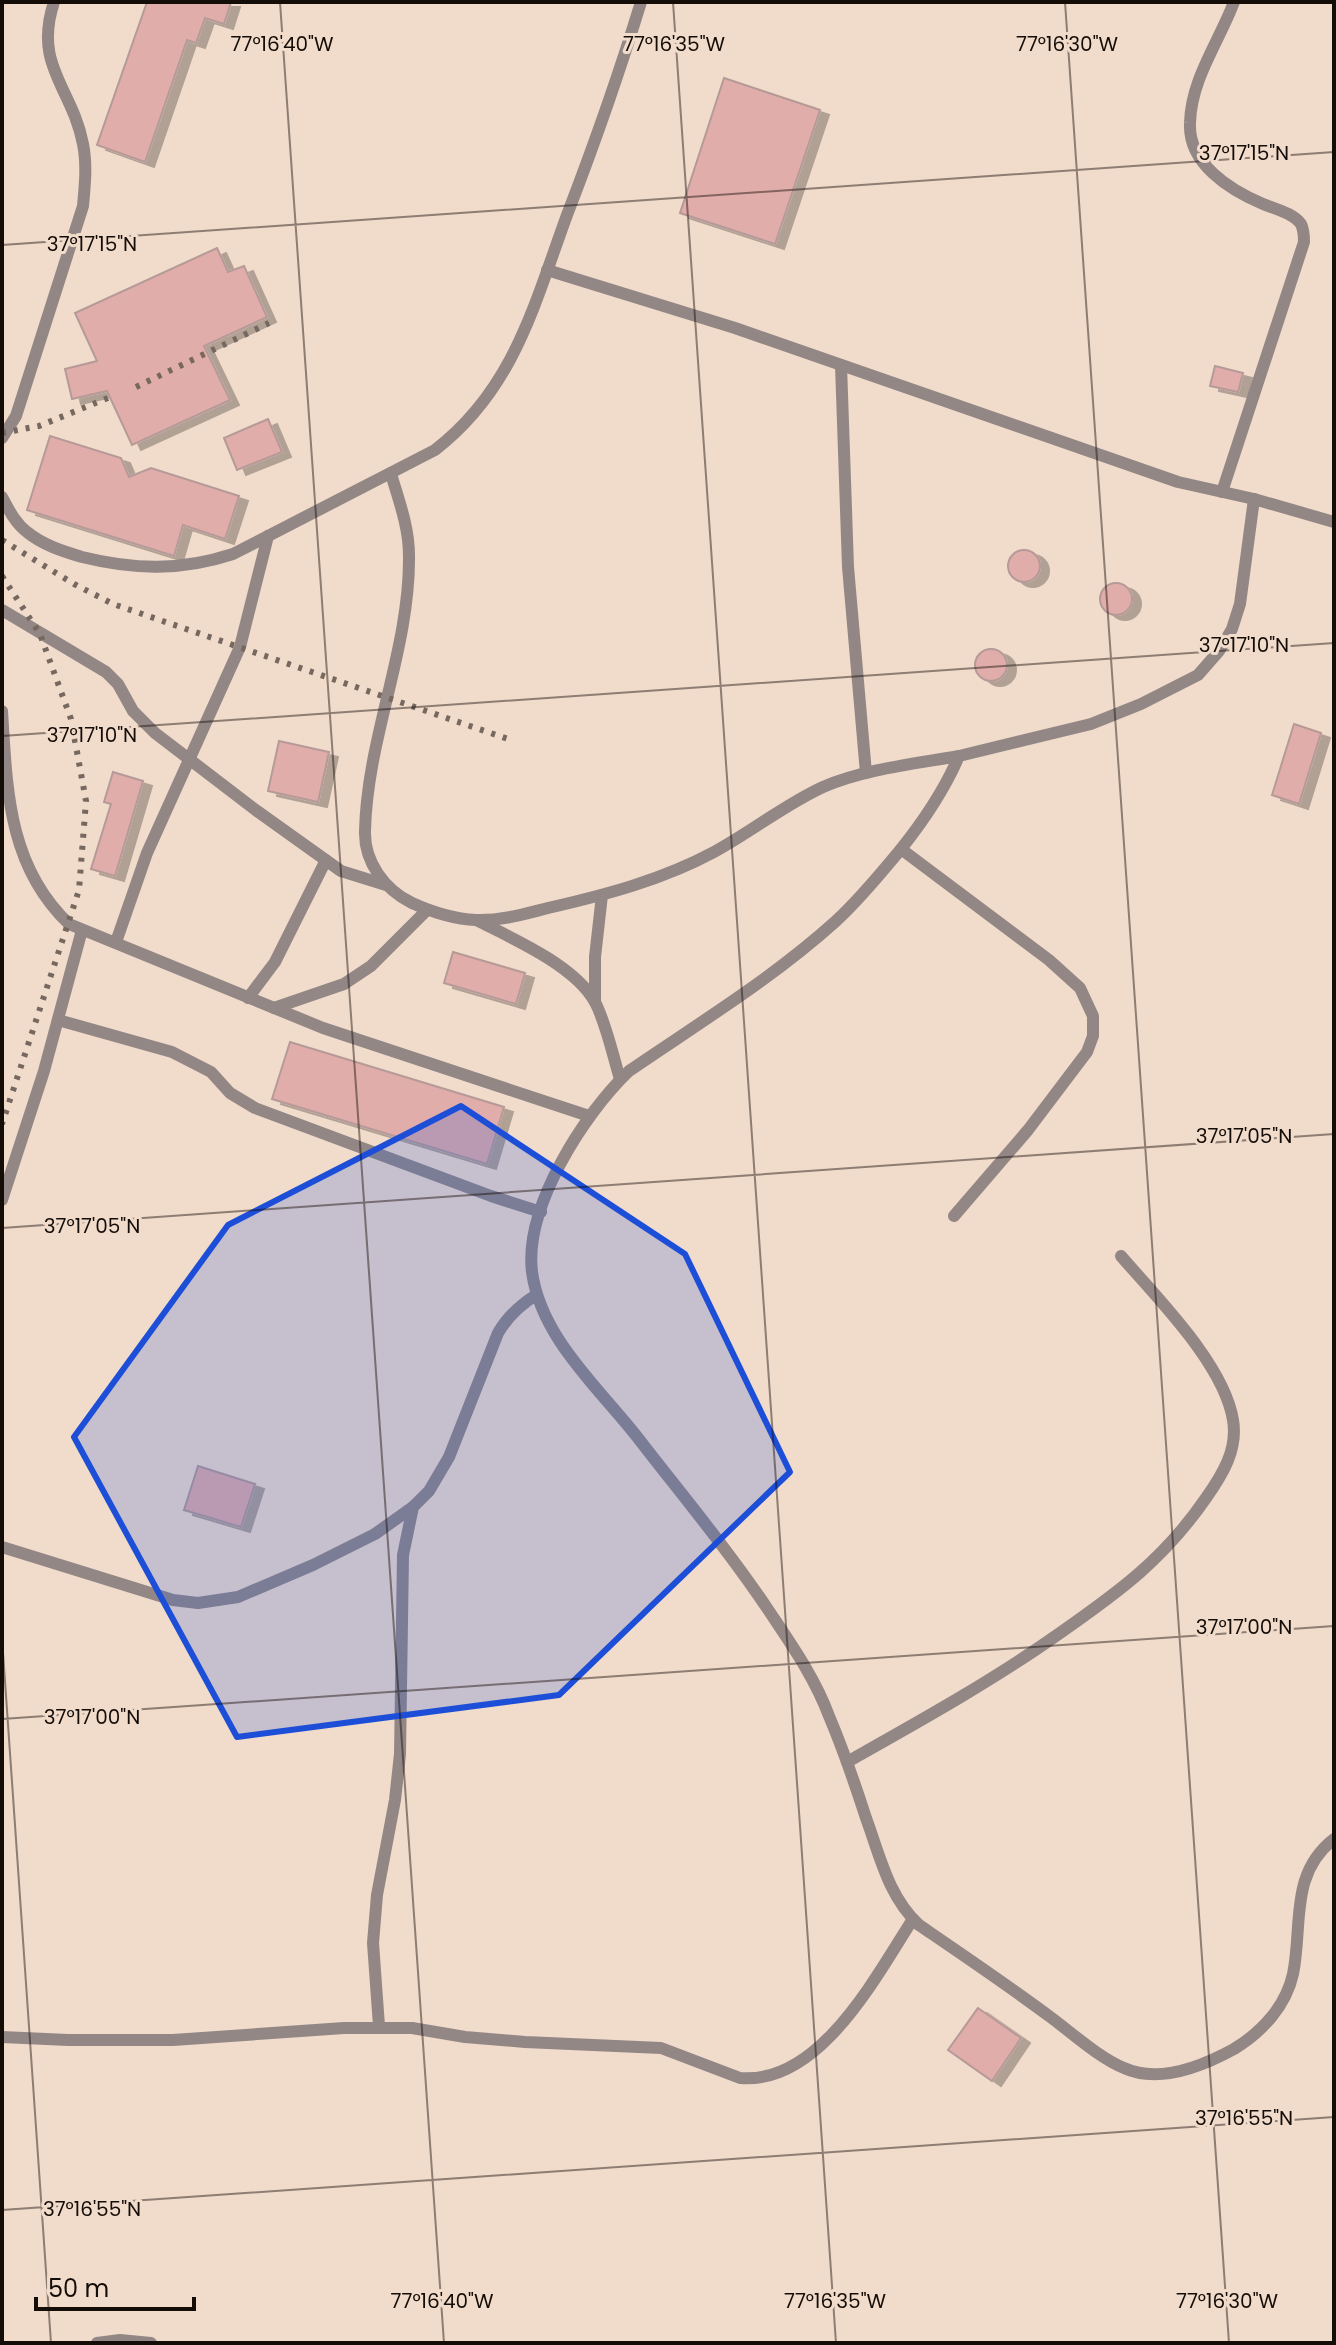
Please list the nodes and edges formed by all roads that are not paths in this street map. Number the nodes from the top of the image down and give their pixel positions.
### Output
1 (54, 2) edge
2 (641, 2) edge
3 (1234, 2) edge
4 (547, 270) junction
5 (841, 365) junction
6 (2, 438) edge
7 (391, 474) junction
8 (1222, 492) junction
9 (2, 497) edge
10 (1254, 499) junction
11 (1334, 522) edge
12 (268, 536) junction
13 (2, 610) edge
14 (2, 711) edge
15 (959, 756) junction
16 (189, 758) junction
17 (866, 773) junction
18 (901, 849) junction
19 (326, 860) junction
20 (386, 885) junction
21 (602, 895) junction
22 (427, 910) junction
23 (477, 920) junction
24 (82, 930) junction
25 (116, 942) junction
26 (248, 998) junction
27 (595, 1002) junction
28 (274, 1008) junction
29 (58, 1020) junction
30 (620, 1079) junction
31 (589, 1116) junction
32 (2, 1200) edge
33 (541, 1212) junction
34 (954, 1216) dead end
35 (1121, 1256) dead end
36 (536, 1295) junction
37 (413, 1507) junction
38 (2, 1547) edge
39 (847, 1762) junction
40 (1334, 1839) edge
41 (913, 1919) junction
42 (379, 2026) junction
43 (2, 2037) edge
44 (97, 2343) edge
45 (151, 2343) edge

1 - 6 lane
2 - 4 lane
3 - 8 lane
4 - 5 lane
4 - 7 lane
5 - 8 lane
5 - 17 lane
7 - 12 lane
7 - 20 lane
8 - 10 lane
9 - 12 lane
10 - 11 lane
10 - 15 lane
12 - 16 lane
13 - 16 lane
14 - 24 lane
15 - 17 lane
15 - 18 lane
16 - 19 lane
16 - 25 lane
17 - 21 lane
18 - 30 lane
18 - 34 lane
19 - 20 lane
19 - 26 lane
20 - 22 lane
21 - 23 lane
21 - 27 lane
22 - 23 lane
22 - 28 lane
23 - 27 lane
24 - 25 lane
24 - 29 lane
25 - 26 lane
26 - 28 lane
27 - 30 lane
28 - 31 lane
29 - 32 lane
29 - 33 lane
30 - 31 lane
31 - 33 lane
33 - 36 lane
35 - 39 lane
36 - 37 lane
36 - 39 lane
37 - 38 lane
37 - 42 lane
39 - 41 lane
40 - 41 lane
41 - 42 lane
42 - 43 lane
44 - 45 lane

